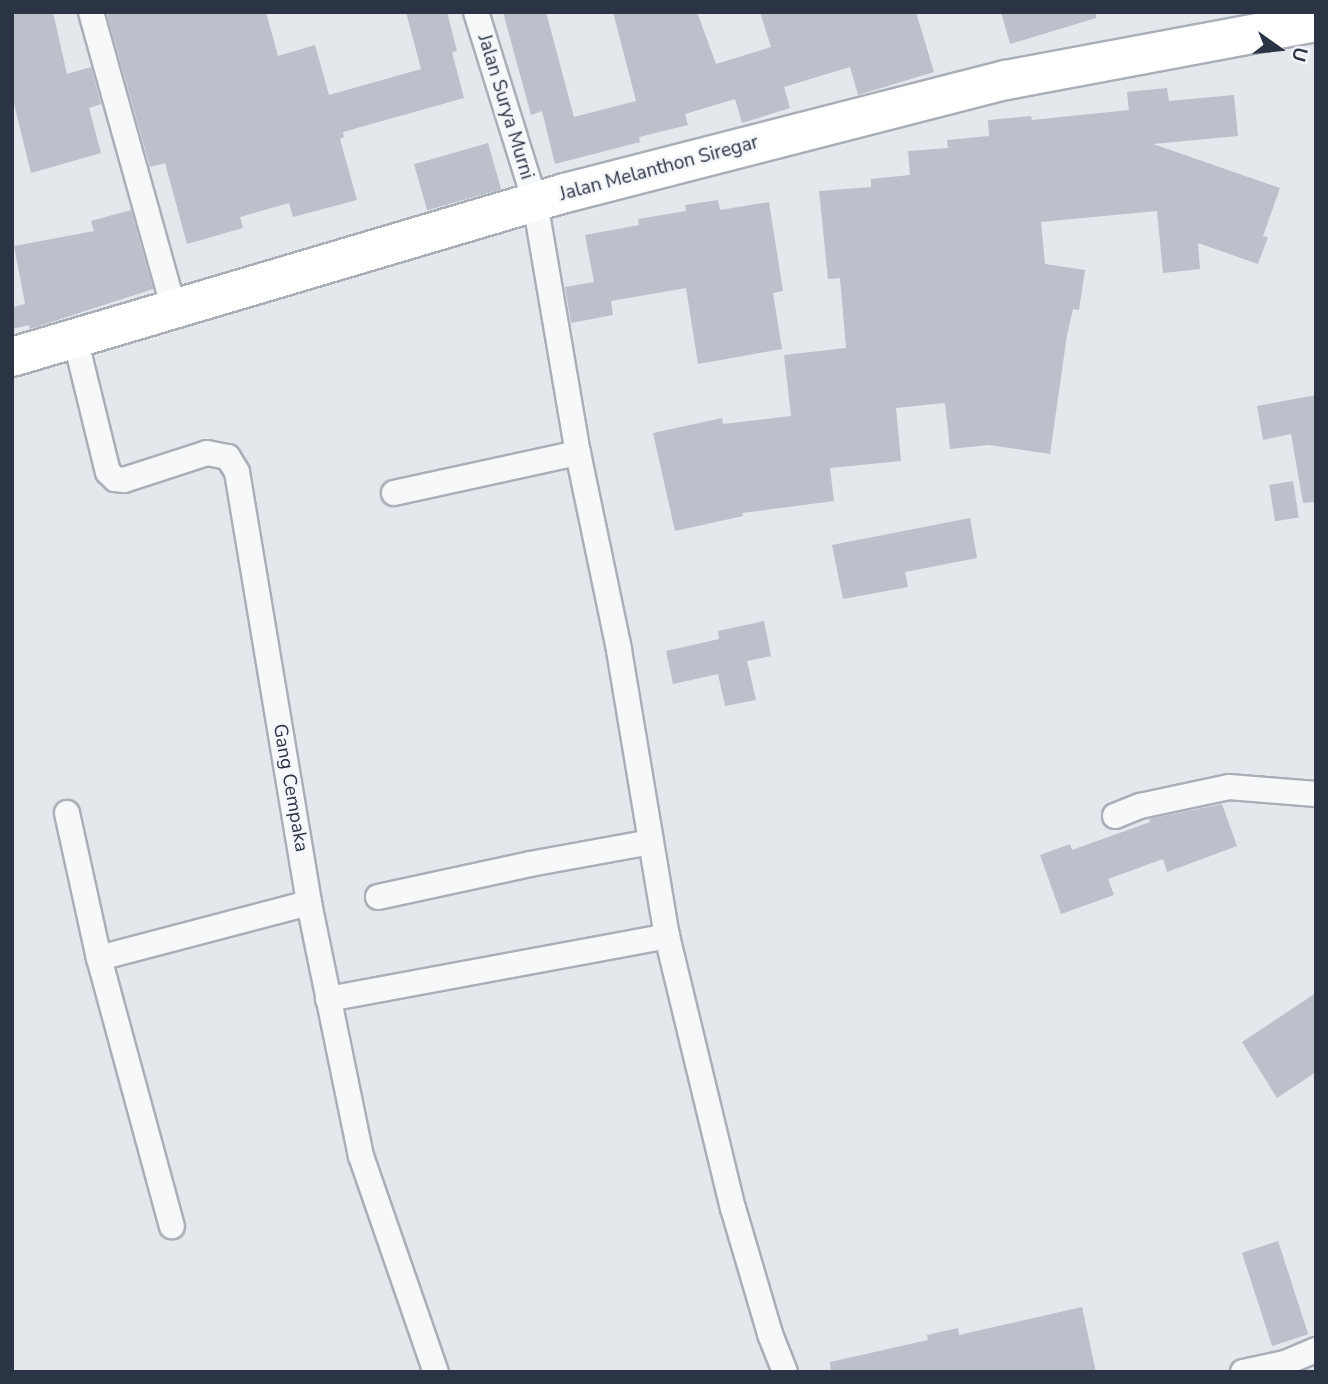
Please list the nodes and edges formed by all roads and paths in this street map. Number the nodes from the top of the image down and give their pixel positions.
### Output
1 (91, 12) edge
2 (476, 12) edge
3 (1316, 22) edge
4 (535, 202) junction
5 (174, 309) junction
6 (75, 338) junction
7 (12, 357) edge
8 (578, 453) junction
9 (394, 493) dead end
10 (1316, 794) edge
11 (67, 813) dead end
12 (1115, 816) dead end
13 (651, 842) junction
14 (378, 897) dead end
15 (309, 903) junction
16 (667, 936) junction
17 (99, 958) junction
18 (328, 999) junction
19 (173, 1226) dead end
20 (1316, 1350) edge
21 (1287, 1368) edge
22 (436, 1372) edge
23 (785, 1372) edge
24 (1244, 1372) edge

1 - 5 street
2 - 4 street, Jalan Surya Murni
3 - 4 main road, Jalan Melanthon Siregar
4 - 5 main road, Jalan Melanthon Siregar
4 - 8 street, Jalan Surya Murni
5 - 6 main road, Jalan Melanthon Siregar
6 - 7 main road, Jalan Melanthon Siregar
6 - 15 street, Gang Cempaka
8 - 9 street
8 - 13 street, Jalan Surya Murni
10 - 12 street
11 - 17 street
13 - 14 street
13 - 16 street, Jalan Surya Murni
15 - 17 street
15 - 18 street, Gang Cempaka
16 - 18 street
16 - 23 street, Jalan Surya Murni
17 - 19 street
18 - 22 street, Gang Cempaka
20 - 21 street
21 - 24 street

